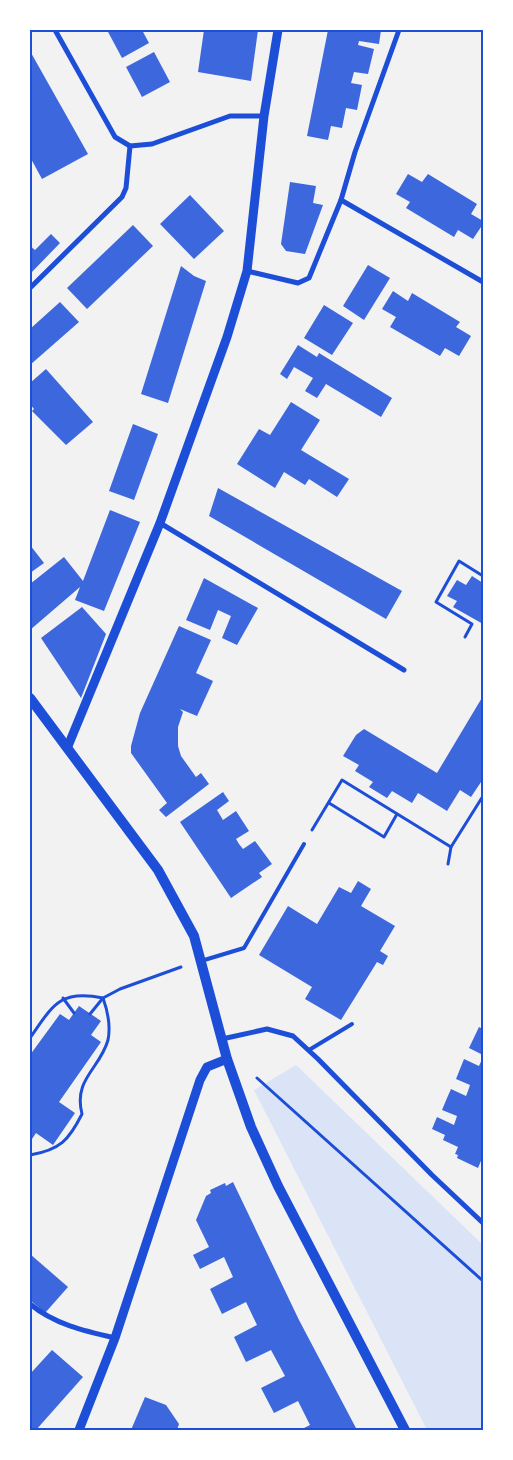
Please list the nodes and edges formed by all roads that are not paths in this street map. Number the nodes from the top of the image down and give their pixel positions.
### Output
1 (56, 30) edge
2 (278, 30) edge
3 (399, 30) edge
4 (264, 116) junction
5 (130, 146) junction
6 (340, 200) junction
7 (247, 271) junction
8 (483, 282) edge
9 (30, 288) edge
10 (160, 522) junction
11 (404, 670) dead end
12 (30, 698) edge
13 (68, 746) junction
14 (304, 844) road end
15 (201, 961) junction
16 (352, 1024) dead end
17 (221, 1039) junction
18 (309, 1050) junction
19 (226, 1059) junction
20 (483, 1223) edge
21 (30, 1304) edge
22 (115, 1338) junction
23 (79, 1430) edge
24 (405, 1430) edge

1 - 5 street
2 - 4 street
3 - 6 street
4 - 5 street
4 - 7 street
5 - 9 street
6 - 7 street
6 - 8 street
7 - 10 street
10 - 11 street
10 - 13 street
12 - 13 main road
13 - 15 main road
14 - 15 lane
15 - 17 main road
16 - 18 lane
17 - 18 street
17 - 19 main road
18 - 20 street
19 - 22 street
19 - 24 main road
21 - 22 street
22 - 23 street

